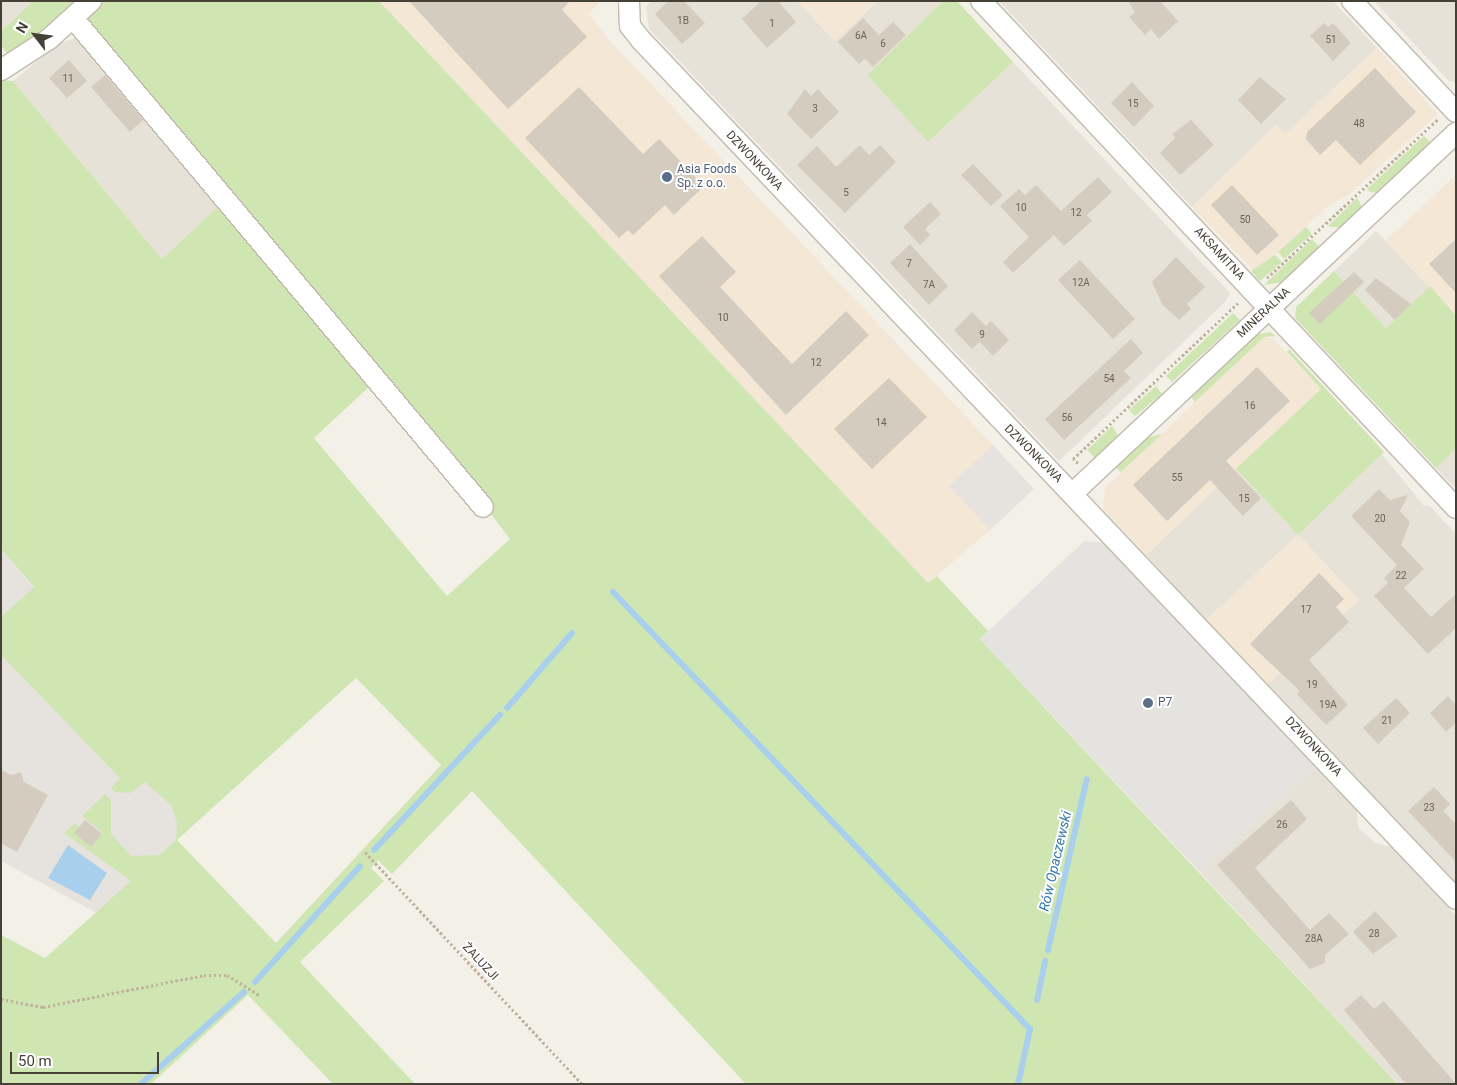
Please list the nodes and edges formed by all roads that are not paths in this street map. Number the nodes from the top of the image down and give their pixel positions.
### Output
1 (91, 1) edge
2 (629, 1) edge
3 (981, 1) edge
4 (1352, 1) edge
5 (73, 18) junction
6 (1, 70) edge
7 (1449, 113) edge
8 (1456, 133) edge
9 (1269, 308) junction
10 (1073, 493) junction
11 (483, 507) dead end
12 (1456, 508) edge
13 (1456, 899) edge

1 - 5 street
2 - 10 street, DZWONKOWA
3 - 9 street, AKSAMITNA
4 - 7 street
5 - 6 street
5 - 11 street
8 - 9 street, MINERALNA
9 - 10 street, MINERALNA
9 - 12 street, AKSAMITNA
10 - 13 street, DZWONKOWA

